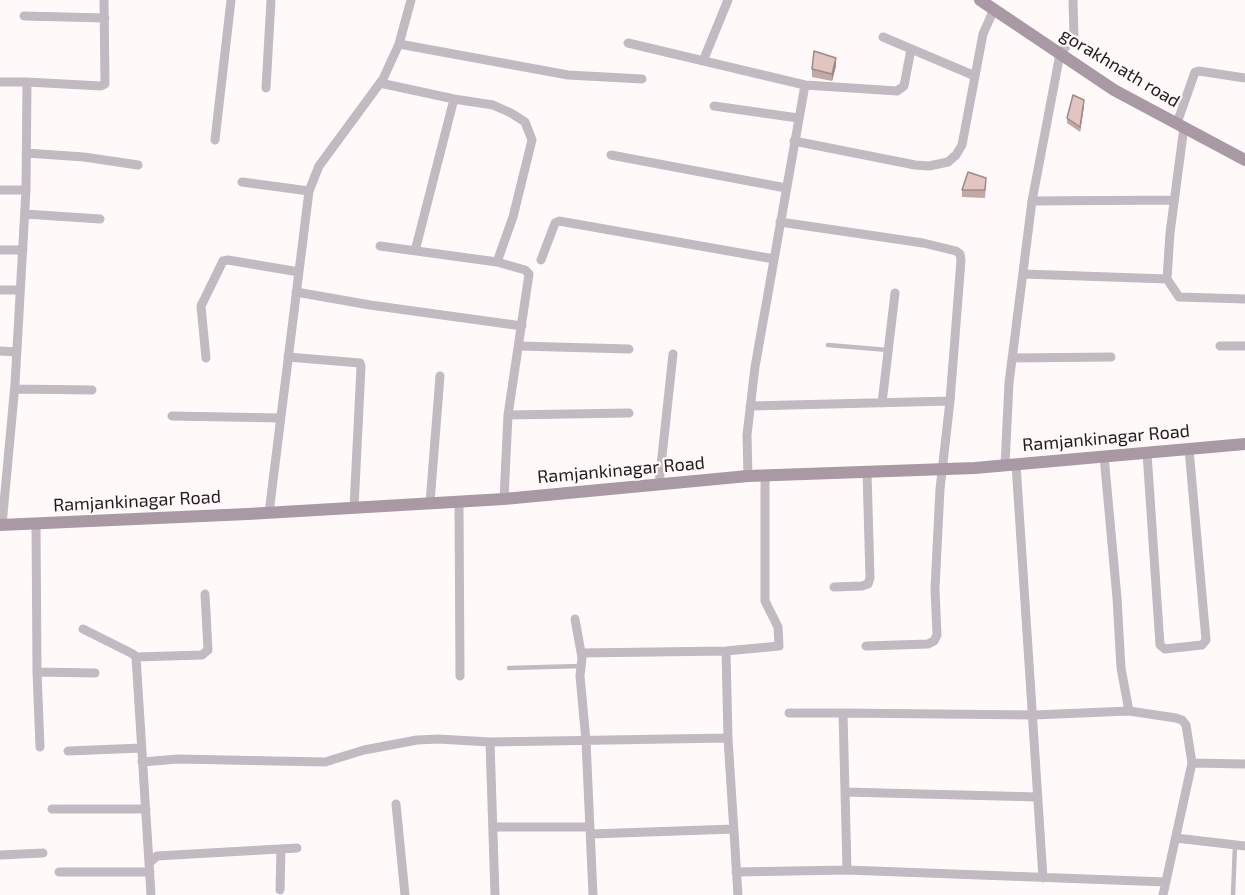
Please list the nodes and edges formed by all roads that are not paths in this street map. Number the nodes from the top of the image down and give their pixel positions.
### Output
1 (104, 0) edge
2 (231, 0) edge
3 (271, 0) edge
4 (411, 0) edge
5 (728, 0) edge
6 (981, 0) edge
7 (1073, 0) edge
8 (994, 9) junction
9 (24, 16) dead end
10 (105, 18) junction
11 (884, 37) dead end
12 (628, 43) dead end
13 (399, 44) junction
14 (911, 49) junction
15 (1060, 54) junction
16 (703, 61) junction
17 (975, 76) junction
18 (1245, 78) edge
19 (642, 79) dead end
20 (0, 82) edge
21 (27, 82) junction
22 (380, 83) junction
23 (805, 85) junction
24 (266, 88) dead end
25 (454, 99) junction
26 (714, 106) dead end
27 (798, 118) junction
28 (1180, 125) junction
29 (215, 140) dead end
30 (794, 141) junction
31 (26, 153) junction
32 (611, 155) dead end
33 (1245, 160) edge
34 (138, 165) dead end
35 (242, 182) dead end
36 (786, 188) junction
37 (0, 190) edge
38 (26, 190) junction
39 (309, 191) junction
40 (1174, 200) junction
41 (1032, 201) junction
42 (25, 214) junction
43 (100, 219) dead end
44 (780, 222) junction
45 (381, 246) dead end
46 (0, 250) edge
47 (23, 250) junction
48 (415, 251) junction
49 (774, 259) junction
50 (541, 260) dead end
51 (497, 262) junction
52 (299, 272) junction
53 (1024, 274) junction
54 (1167, 279) junction
55 (0, 290) edge
56 (20, 290) junction
57 (296, 292) junction
58 (895, 293) dead end
59 (1245, 299) edge
60 (522, 326) junction
61 (828, 345) dead end
62 (519, 346) junction
63 (1220, 346) dead end
64 (1245, 346) edge
65 (629, 349) dead end
66 (888, 350) junction
67 (0, 351) edge
68 (17, 352) junction
69 (673, 354) dead end
70 (288, 357) junction
71 (1111, 357) dead end
72 (206, 358) dead end
73 (1012, 358) junction
74 (440, 376) dead end
75 (15, 389) junction
76 (92, 390) dead end
77 (950, 401) junction
78 (882, 403) junction
79 (750, 406) junction
80 (629, 413) dead end
81 (508, 416) junction
82 (172, 417) dead end
83 (280, 418) junction
84 (1245, 444) edge
85 (5, 447) edge
86 (1189, 449) junction
87 (1147, 453) junction
88 (1104, 456) junction
89 (1011, 465) junction
90 (944, 469) junction
91 (867, 472) junction
92 (748, 476) junction
93 (765, 476) junction
94 (659, 484) junction
95 (504, 499) junction
96 (459, 501) junction
97 (430, 503) junction
98 (354, 508) junction
99 (269, 513) junction
100 (36, 523) junction
101 (1, 525) edge
102 (834, 587) dead end
103 (206, 594) dead end
104 (575, 619) dead end
105 (83, 629) dead end
106 (866, 646) dead end
107 (726, 651) junction
108 (581, 653) junction
109 (136, 657) junction
110 (581, 666) junction
111 (509, 668) dead end
112 (37, 672) junction
113 (95, 673) dead end
114 (460, 676) dead end
115 (1129, 711) junction
116 (789, 713) dead end
117 (843, 713) junction
118 (1034, 715) junction
119 (728, 738) junction
120 (586, 741) junction
121 (490, 742) junction
122 (40, 747) dead end
123 (142, 748) junction
124 (68, 751) dead end
125 (142, 762) junction
126 (1192, 763) junction
127 (1245, 764) edge
128 (845, 792) junction
129 (1038, 797) junction
130 (396, 804) dead end
131 (52, 809) dead end
132 (146, 809) junction
133 (493, 827) junction
134 (734, 829) junction
135 (590, 830) junction
136 (1176, 838) junction
137 (1240, 845) edge
138 (297, 848) dead end
139 (281, 849) junction
140 (43, 853) dead end
141 (0, 855) edge
142 (150, 867) junction
143 (847, 870) junction
144 (59, 872) dead end
145 (736, 872) junction
146 (1043, 878) junction
147 (1166, 882) junction
148 (280, 890) dead end
149 (151, 895) edge
150 (405, 895) edge
151 (495, 895) edge
152 (593, 895) edge
153 (738, 895) edge
154 (1163, 895) edge
155 (1233, 895) edge

1 - 10 street
2 - 29 street
3 - 24 street
4 - 13 street
5 - 16 street
6 - 8 street, gorakhnath road
7 - 15 street
8 - 15 street, gorakhnath road
8 - 17 street
9 - 10 street
10 - 21 street
11 - 14 street
12 - 16 street
13 - 19 street
13 - 22 street
14 - 17 street
14 - 23 street
15 - 28 street, gorakhnath road
15 - 41 street
16 - 23 street
17 - 30 street
18 - 28 street
20 - 21 street
21 - 31 street
22 - 25 street
22 - 39 street
23 - 27 street
25 - 48 street
25 - 51 street
26 - 27 street
27 - 30 street
28 - 33 street, gorakhnath road
28 - 40 street
30 - 36 street
31 - 34 street
31 - 38 street
32 - 36 street
35 - 39 street
36 - 44 street
37 - 38 street
38 - 42 street
39 - 52 street
40 - 41 street
40 - 54 street
41 - 53 street
42 - 43 street
42 - 47 street
44 - 49 street
44 - 77 street
45 - 48 street
46 - 47 street
47 - 56 street
48 - 51 street
49 - 50 street
49 - 79 street
51 - 60 street
52 - 57 street
52 - 72 street
53 - 54 street
53 - 73 street
54 - 59 street
55 - 56 street
56 - 68 street
57 - 60 street
57 - 70 street
58 - 66 street
60 - 62 street
61 - 66 lane
62 - 65 street
62 - 81 street
63 - 64 street
66 - 78 street
67 - 68 street
68 - 75 street
69 - 94 street
70 - 83 street
70 - 98 street
71 - 73 street
73 - 89 street
74 - 97 street
75 - 76 street
75 - 85 street
77 - 78 street
77 - 90 street
78 - 79 street
79 - 92 street
80 - 81 street
81 - 95 street
82 - 83 street
83 - 99 street
84 - 86 street, Ramjankinagar Road
85 - 101 street
86 - 87 street, Ramjankinagar Road
86 - 87 street
87 - 88 street, Ramjankinagar Road
88 - 89 street, Ramjankinagar Road
88 - 115 street
89 - 90 street, Ramjankinagar Road
89 - 118 street
90 - 91 street, Ramjankinagar Road
90 - 106 street
91 - 93 street, Ramjankinagar Road
91 - 102 street
92 - 93 street, Ramjankinagar Road
92 - 94 street, Ramjankinagar Road
93 - 107 street
94 - 95 street, Ramjankinagar Road
95 - 96 street, Ramjankinagar Road
96 - 97 street, Ramjankinagar Road
96 - 114 street
97 - 98 street, Ramjankinagar Road
98 - 99 street, Ramjankinagar Road
99 - 100 street, Ramjankinagar Road
100 - 101 street, Ramjankinagar Road
100 - 112 street
103 - 109 street
104 - 108 street
105 - 109 street
107 - 108 street
107 - 119 street
108 - 110 street
109 - 123 street
110 - 111 lane
110 - 120 street
112 - 113 street
112 - 122 street
115 - 118 street
115 - 126 street
116 - 117 street
117 - 118 street
117 - 128 street
118 - 129 street
119 - 120 street
119 - 134 street
120 - 121 street
120 - 135 street
121 - 125 street
121 - 133 street
123 - 124 street
123 - 125 street
125 - 132 street
126 - 127 street
126 - 136 street
128 - 129 street
128 - 143 street
129 - 146 street
130 - 150 street
131 - 132 street
132 - 142 street
133 - 135 street
133 - 151 street
134 - 135 street
134 - 145 street
135 - 152 street
136 - 137 street
136 - 147 street
137 - 155 lane
138 - 139 street
139 - 142 street
139 - 148 street
140 - 141 street
142 - 144 street
142 - 149 street
143 - 145 street
143 - 146 street
145 - 153 street
146 - 147 street
147 - 154 street

